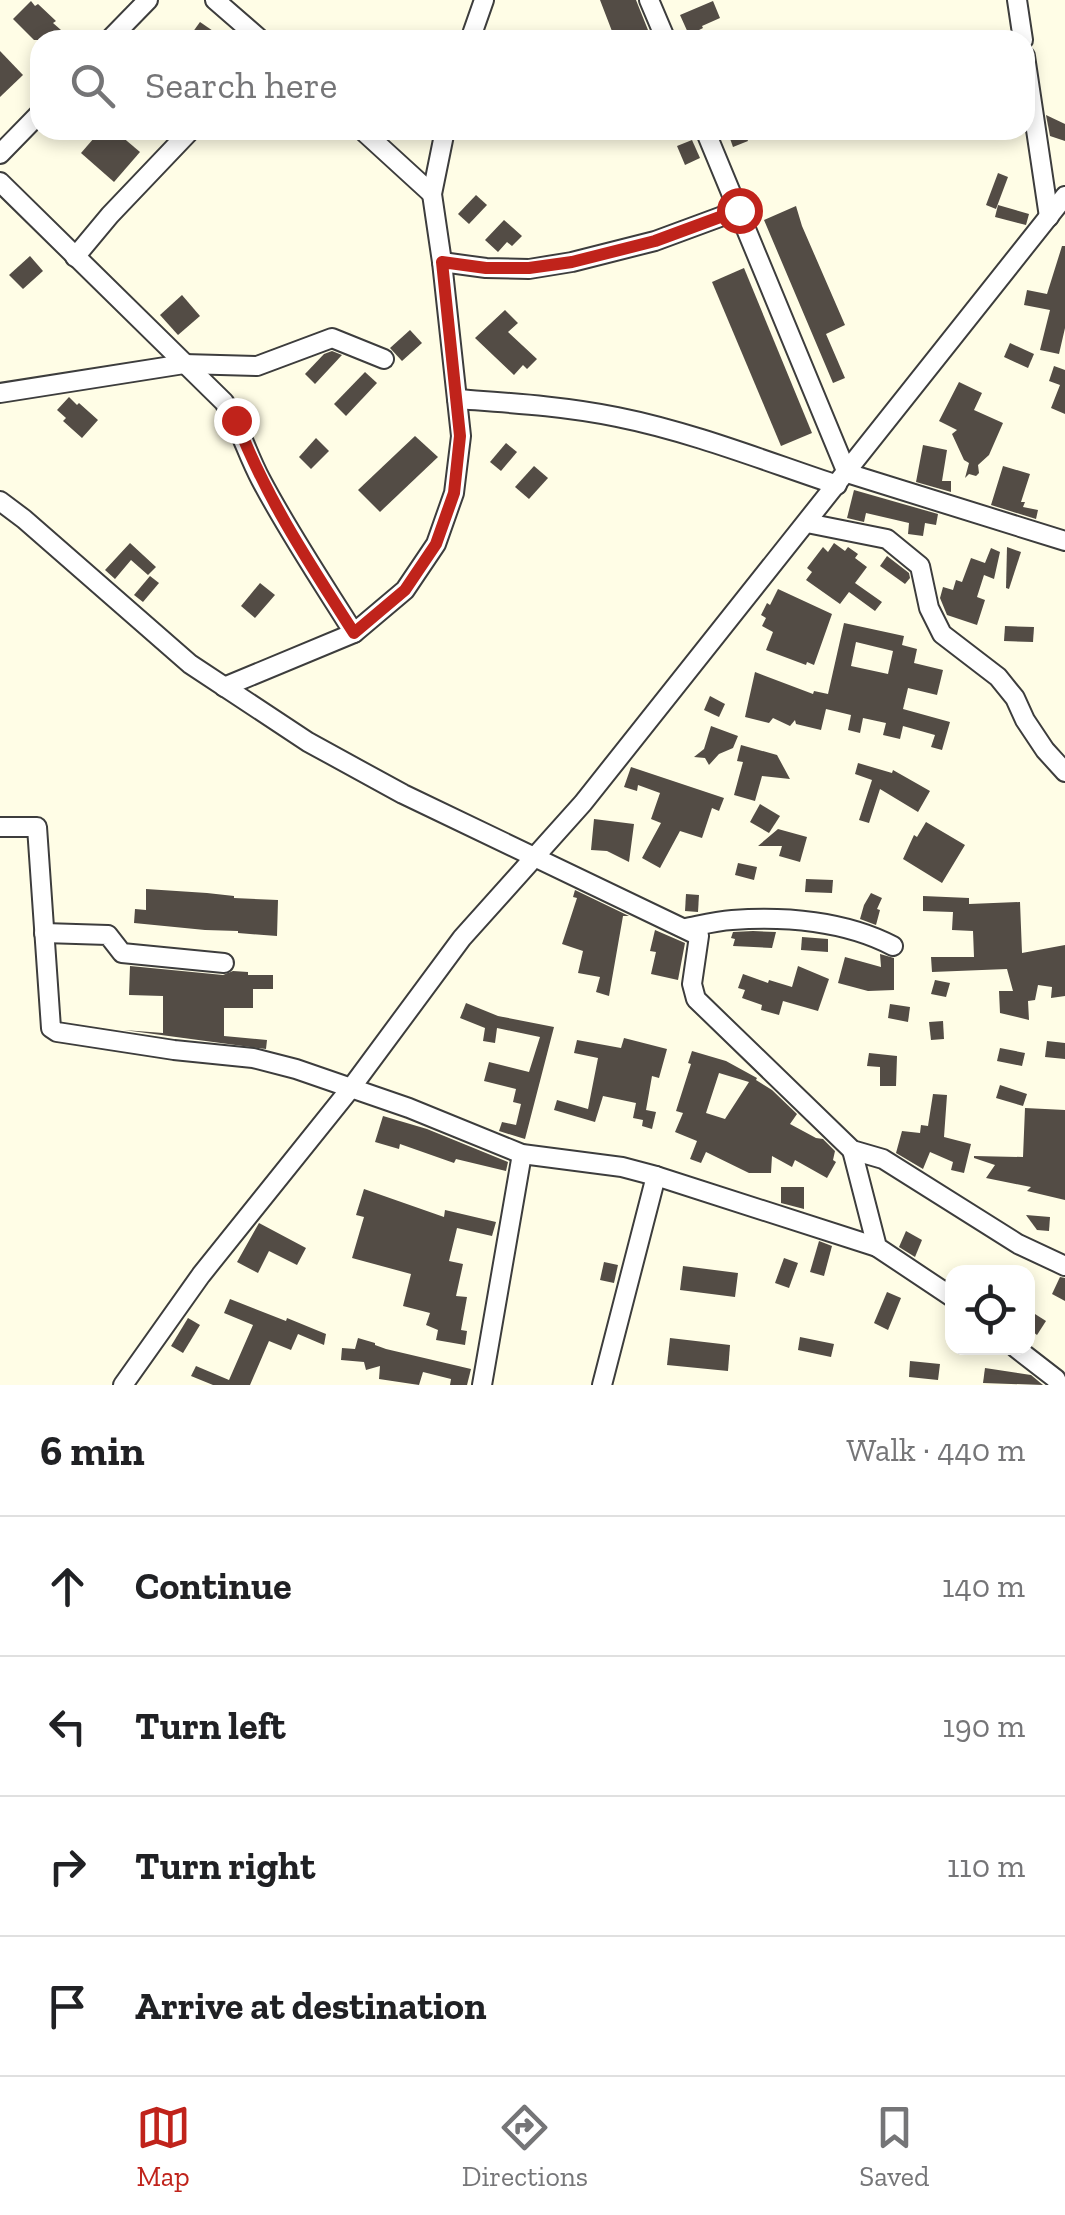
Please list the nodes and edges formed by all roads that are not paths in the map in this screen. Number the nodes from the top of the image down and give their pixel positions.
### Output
1 (148, 0) edge
2 (215, 0) edge
3 (484, 0) edge
4 (649, 0) edge
5 (1018, 0) edge
6 (119, 30) edge
7 (250, 30) edge
8 (474, 30) edge
9 (662, 30) edge
10 (1022, 30) edge
11 (30, 122) edge
12 (1035, 123) edge
13 (181, 140) edge
14 (373, 140) edge
15 (443, 140) edge
16 (708, 140) edge
17 (0, 154) edge
18 (0, 182) edge
19 (432, 194) junction
20 (1065, 196) edge
21 (739, 210) junction
22 (1049, 217) junction
23 (75, 257) junction
24 (442, 262) junction
25 (384, 359) dead end
26 (184, 364) junction
27 (0, 393) edge
28 (456, 399) junction
29 (842, 479) junction
30 (0, 501) edge
31 (807, 523) junction
32 (1065, 541) edge
33 (354, 633) junction
34 (224, 687) junction
35 (1065, 772) edge
36 (0, 826) edge
37 (534, 856) junction
38 (686, 928) junction
39 (44, 934) junction
40 (893, 946) dead end
41 (224, 963) dead end
42 (351, 1088) junction
43 (852, 1150) junction
44 (522, 1154) junction
45 (656, 1176) junction
46 (877, 1247) junction
47 (1065, 1266) edge
48 (945, 1292) edge
49 (1025, 1355) edge
50 (122, 1385) edge
51 (482, 1385) edge
52 (602, 1385) edge
53 (1058, 1385) edge

1 - 6 street
2 - 7 street
3 - 8 street
4 - 9 street
5 - 10 street
11 - 17 street
12 - 22 street
13 - 23 street
14 - 19 street
15 - 19 street
16 - 21 street
18 - 23 street
19 - 24 street
20 - 22 street
21 - 24 street
21 - 29 street
22 - 29 street
23 - 26 street
24 - 28 street
25 - 26 street
26 - 27 street
26 - 33 street
28 - 29 street
28 - 33 street
29 - 31 street
29 - 32 street
30 - 34 street
31 - 35 street
31 - 37 street
33 - 34 street
34 - 37 street
36 - 39 street
37 - 38 street
37 - 42 street
38 - 40 street
38 - 43 street
39 - 41 street
39 - 42 street
42 - 44 street
42 - 50 street
43 - 46 street
43 - 47 street
44 - 45 street
44 - 51 street
45 - 46 street
45 - 52 street
46 - 48 street
49 - 53 street

